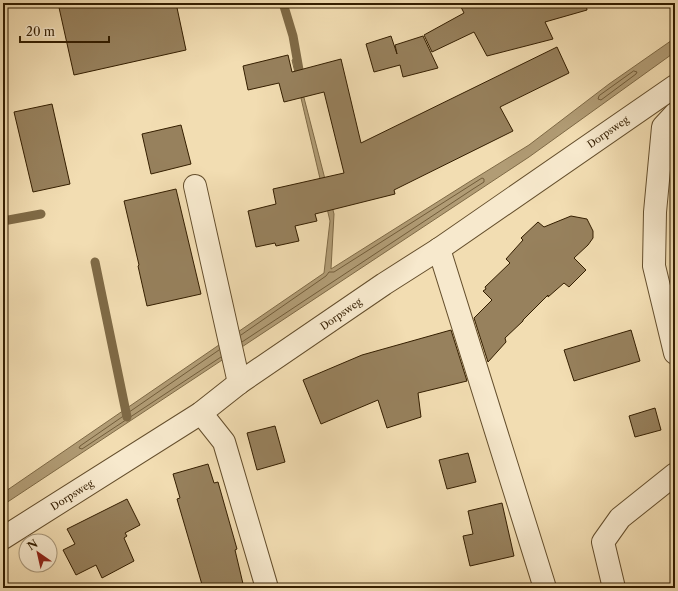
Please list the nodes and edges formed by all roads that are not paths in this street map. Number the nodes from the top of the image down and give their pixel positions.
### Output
1 (675, 86) edge
2 (675, 114) edge
3 (195, 186) dead end
4 (439, 249) junction
5 (675, 353) edge
6 (239, 383) junction
7 (201, 413) junction
8 (675, 474) edge
9 (3, 538) edge
10 (267, 588) edge
11 (545, 588) edge
12 (614, 588) edge

1 - 4 street, Dorpsweg
2 - 5 street
3 - 6 street
4 - 6 street, Dorpsweg
4 - 11 street
6 - 7 street, Dorpsweg
7 - 9 street, Dorpsweg
7 - 10 street
8 - 12 street

